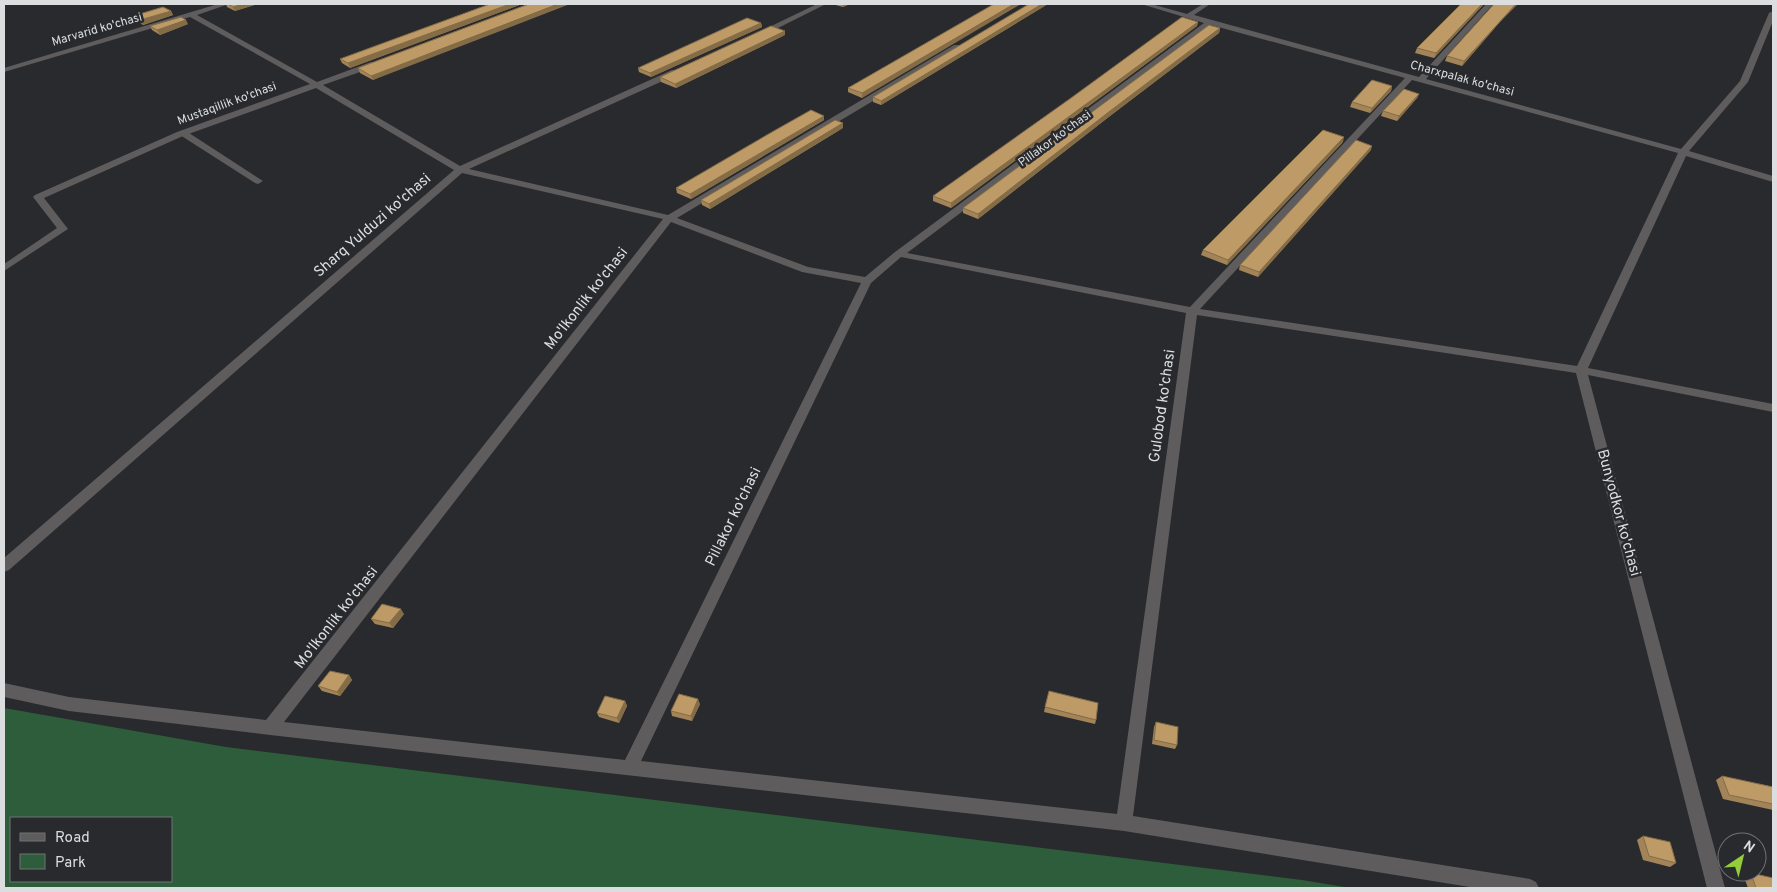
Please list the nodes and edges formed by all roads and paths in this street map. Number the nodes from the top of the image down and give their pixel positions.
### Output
1 (225, 4) edge
2 (822, 4) edge
3 (1144, 4) edge
4 (1207, 4) edge
5 (1490, 4) edge
6 (191, 14) junction
7 (1773, 14) edge
8 (1188, 16) junction
9 (1210, 22) junction
10 (750, 38) edge
11 (970, 40) edge
12 (380, 62) edge
13 (687, 67) edge
14 (4, 70) edge
15 (1416, 78) junction
16 (317, 85) junction
17 (183, 133) junction
18 (1683, 152) junction
19 (460, 170) junction
20 (1773, 179) edge
21 (258, 181) dead end
22 (669, 218) junction
23 (899, 254) junction
24 (4, 268) edge
25 (867, 281) junction
26 (1192, 311) junction
27 (1581, 370) junction
28 (1773, 408) edge
29 (4, 566) edge
30 (4, 690) edge
31 (270, 728) junction
32 (630, 767) junction
33 (1124, 823) junction
34 (1530, 888) edge
35 (1716, 888) edge

1 - 6 street, Marvarid ko'chasi
2 - 10 street
3 - 8 street, Charxpalak ko'chasi
4 - 8 street
5 - 15 street
6 - 14 street, Marvarid ko'chasi
6 - 16 street
7 - 18 street
8 - 9 street, Charxpalak ko'chasi
9 - 15 street, Charxpalak ko'chasi
9 - 23 street, Pillakor ko'chasi
11 - 22 street, Mo'lkonlik ko'chasi
12 - 16 street, Mustaqillik ko'chasi
13 - 19 street, Sharq Yulduzi ko'chasi
15 - 18 street, Charxpalak ko'chasi
15 - 26 street
16 - 17 street, Mustaqillik ko'chasi
16 - 19 street
17 - 21 street
17 - 24 street, Mustaqillik ko'chasi
18 - 20 street, Charxpalak ko'chasi
18 - 27 street
19 - 22 street
19 - 29 street, Sharq Yulduzi ko'chasi
22 - 25 street
22 - 31 street, Mo'lkonlik ko'chasi
23 - 25 street, Pillakor ko'chasi
23 - 26 street
25 - 32 street, Pillakor ko'chasi
26 - 27 street
26 - 33 street, Gulobod ko'chasi
27 - 28 street
27 - 35 street, Bunyodkor ko'chasi
30 - 31 street
31 - 32 street
32 - 33 street
33 - 34 street

